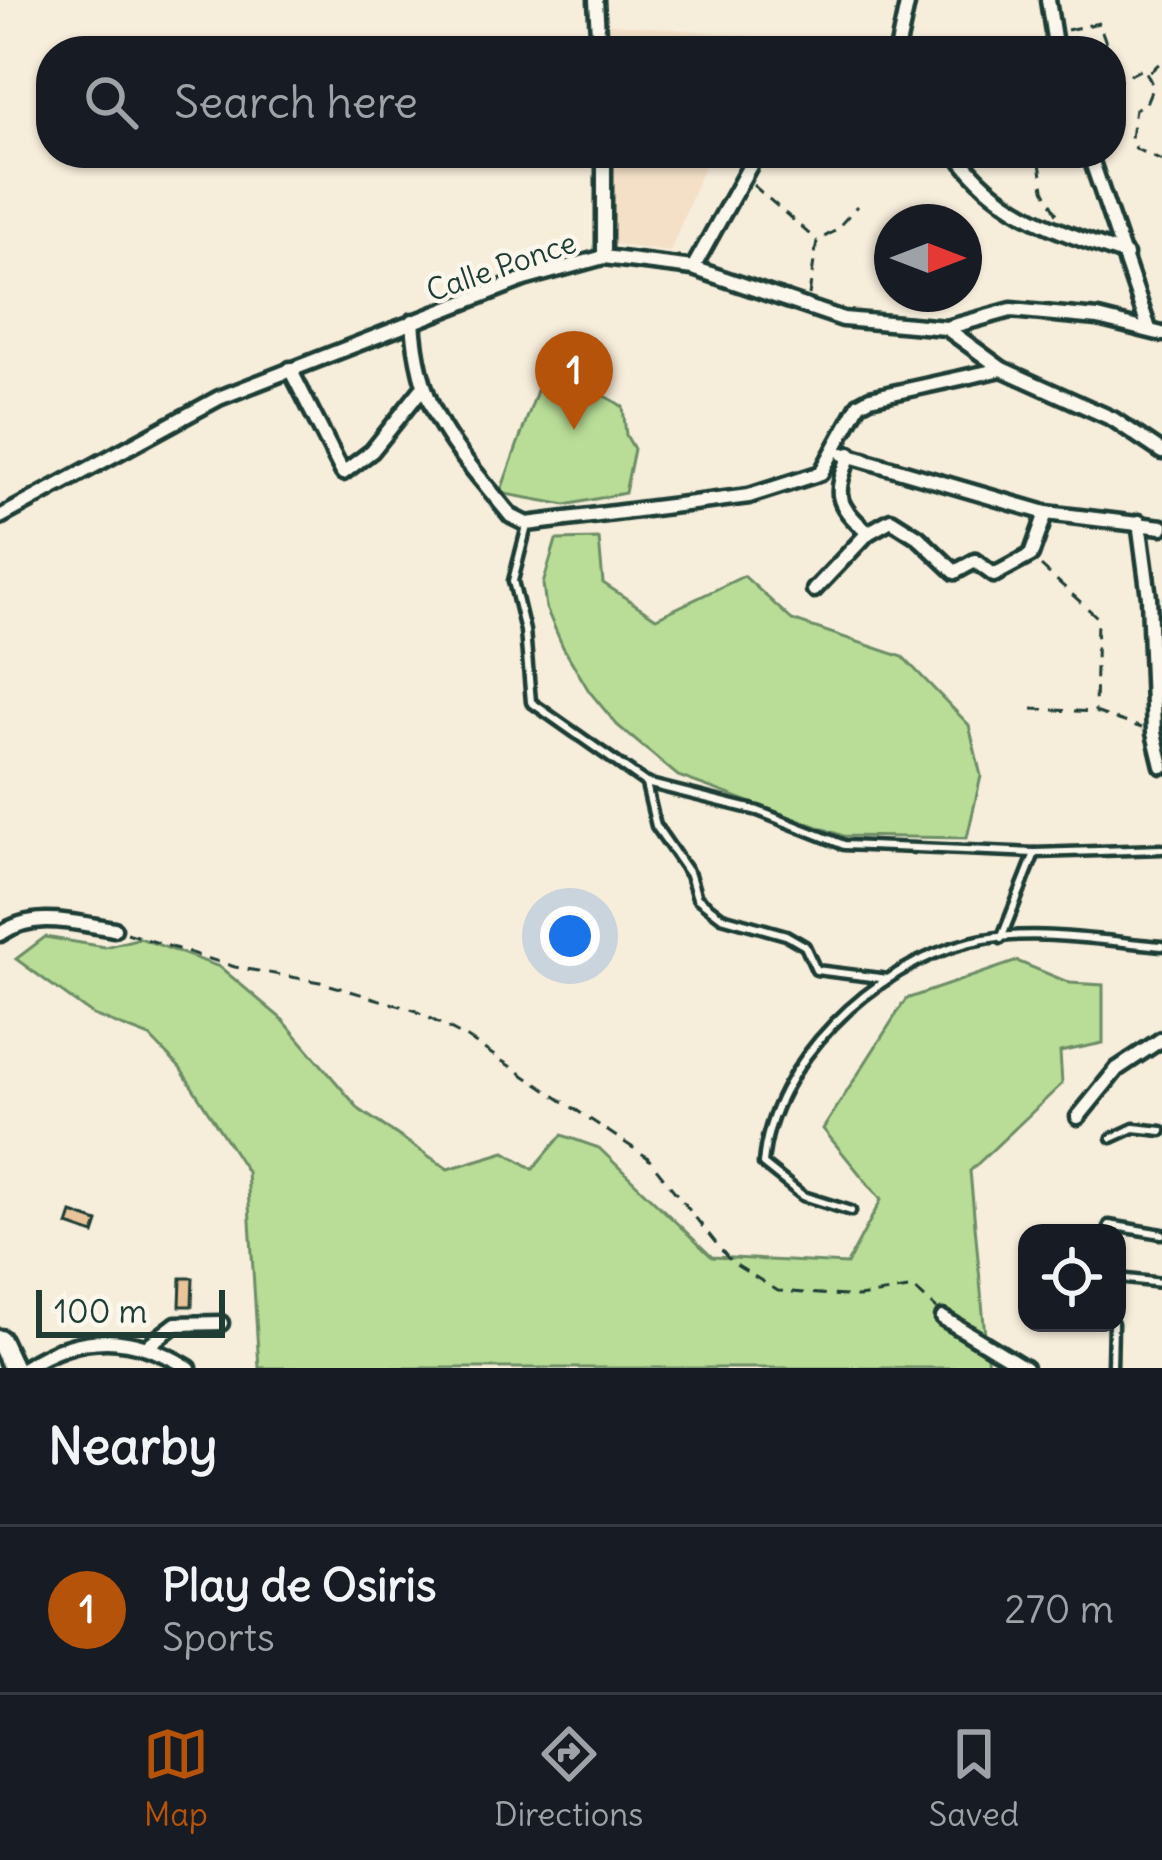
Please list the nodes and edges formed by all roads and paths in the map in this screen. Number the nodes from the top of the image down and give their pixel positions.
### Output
1 (596, 0) edge
2 (908, 0) edge
3 (1048, 0) edge
4 (1053, 33) junction
5 (598, 36) edge
6 (900, 36) edge
7 (1054, 36) edge
8 (1104, 36) edge
9 (1162, 61) edge
10 (1147, 74) junction
11 (1126, 77) edge
12 (1162, 161) edge
13 (604, 168) edge
14 (747, 168) edge
15 (968, 168) edge
16 (1041, 168) edge
17 (1094, 168) edge
18 (741, 178) junction
19 (857, 206) dead end
20 (1071, 236) junction
21 (817, 241) junction
22 (1126, 255) junction
23 (604, 257) junction
24 (693, 268) junction
25 (809, 309) junction
26 (413, 321) junction
27 (946, 328) junction
28 (1156, 332) edge
29 (290, 369) junction
30 (1002, 369) junction
31 (421, 390) junction
32 (1162, 452) edge
33 (843, 454) junction
34 (1046, 513) junction
35 (0, 517) edge
36 (1138, 522) junction
37 (527, 524) junction
38 (1162, 526) edge
39 (868, 533) junction
40 (1031, 555) junction
41 (814, 590) dead end
42 (1156, 598) edge
43 (1157, 684) edge
44 (1032, 709) dead end
45 (1094, 712) junction
46 (1154, 733) junction
47 (1162, 766) edge
48 (646, 783) junction
49 (1162, 849) edge
50 (1035, 853) junction
51 (114, 929) joint
52 (0, 934) edge
53 (1001, 938) junction
54 (1162, 946) edge
55 (892, 979) junction
56 (1162, 1039) edge
57 (1078, 1117) dead end
58 (1162, 1131) edge
59 (1112, 1138) dead end
60 (851, 1211) dead end
61 (1126, 1228) edge
62 (1162, 1234) edge
63 (1126, 1277) edge
64 (1162, 1283) edge
65 (943, 1318) joint
66 (221, 1323) dead end
67 (1113, 1332) edge
68 (0, 1340) edge
69 (150, 1343) junction
70 (13, 1368) edge
71 (24, 1368) edge
72 (189, 1368) edge
73 (1025, 1368) edge
74 (1112, 1368) edge

1 - 5 street
2 - 6 street
3 - 4 street
4 - 7 street
4 - 8 path
9 - 10 path
10 - 11 path
10 - 12 path
13 - 23 street
14 - 18 street
15 - 20 street
16 - 20 path
17 - 22 street
18 - 21 path
18 - 24 street
19 - 21 path
20 - 22 street
21 - 25 path
22 - 28 street
23 - 24 street, Calle Ponce
23 - 26 street, Calle Ponce
24 - 25 street, Calle Ponce
25 - 27 street, Calle Ponce
26 - 29 street, Calle Ponce
26 - 31 street
27 - 28 street
27 - 30 street
29 - 31 street
29 - 35 street, Calle Ponce
30 - 32 street
30 - 33 street
31 - 37 street
33 - 34 street
33 - 37 street
33 - 39 street
34 - 36 street
34 - 40 street
36 - 38 street
36 - 42 street
37 - 48 lane
39 - 40 street
39 - 41 street
40 - 45 path
42 - 43 street
43 - 46 street
44 - 45 path
45 - 46 path
46 - 47 street
48 - 50 lane
48 - 55 lane
49 - 50 lane
50 - 53 lane
51 - 52 street
51 - 65 path
53 - 54 lane
53 - 55 lane
55 - 60 lane
56 - 57 street
58 - 59 lane
61 - 62 lane
63 - 64 lane
65 - 73 street
66 - 69 street
67 - 74 lane
68 - 70 street
69 - 71 street
69 - 72 street

